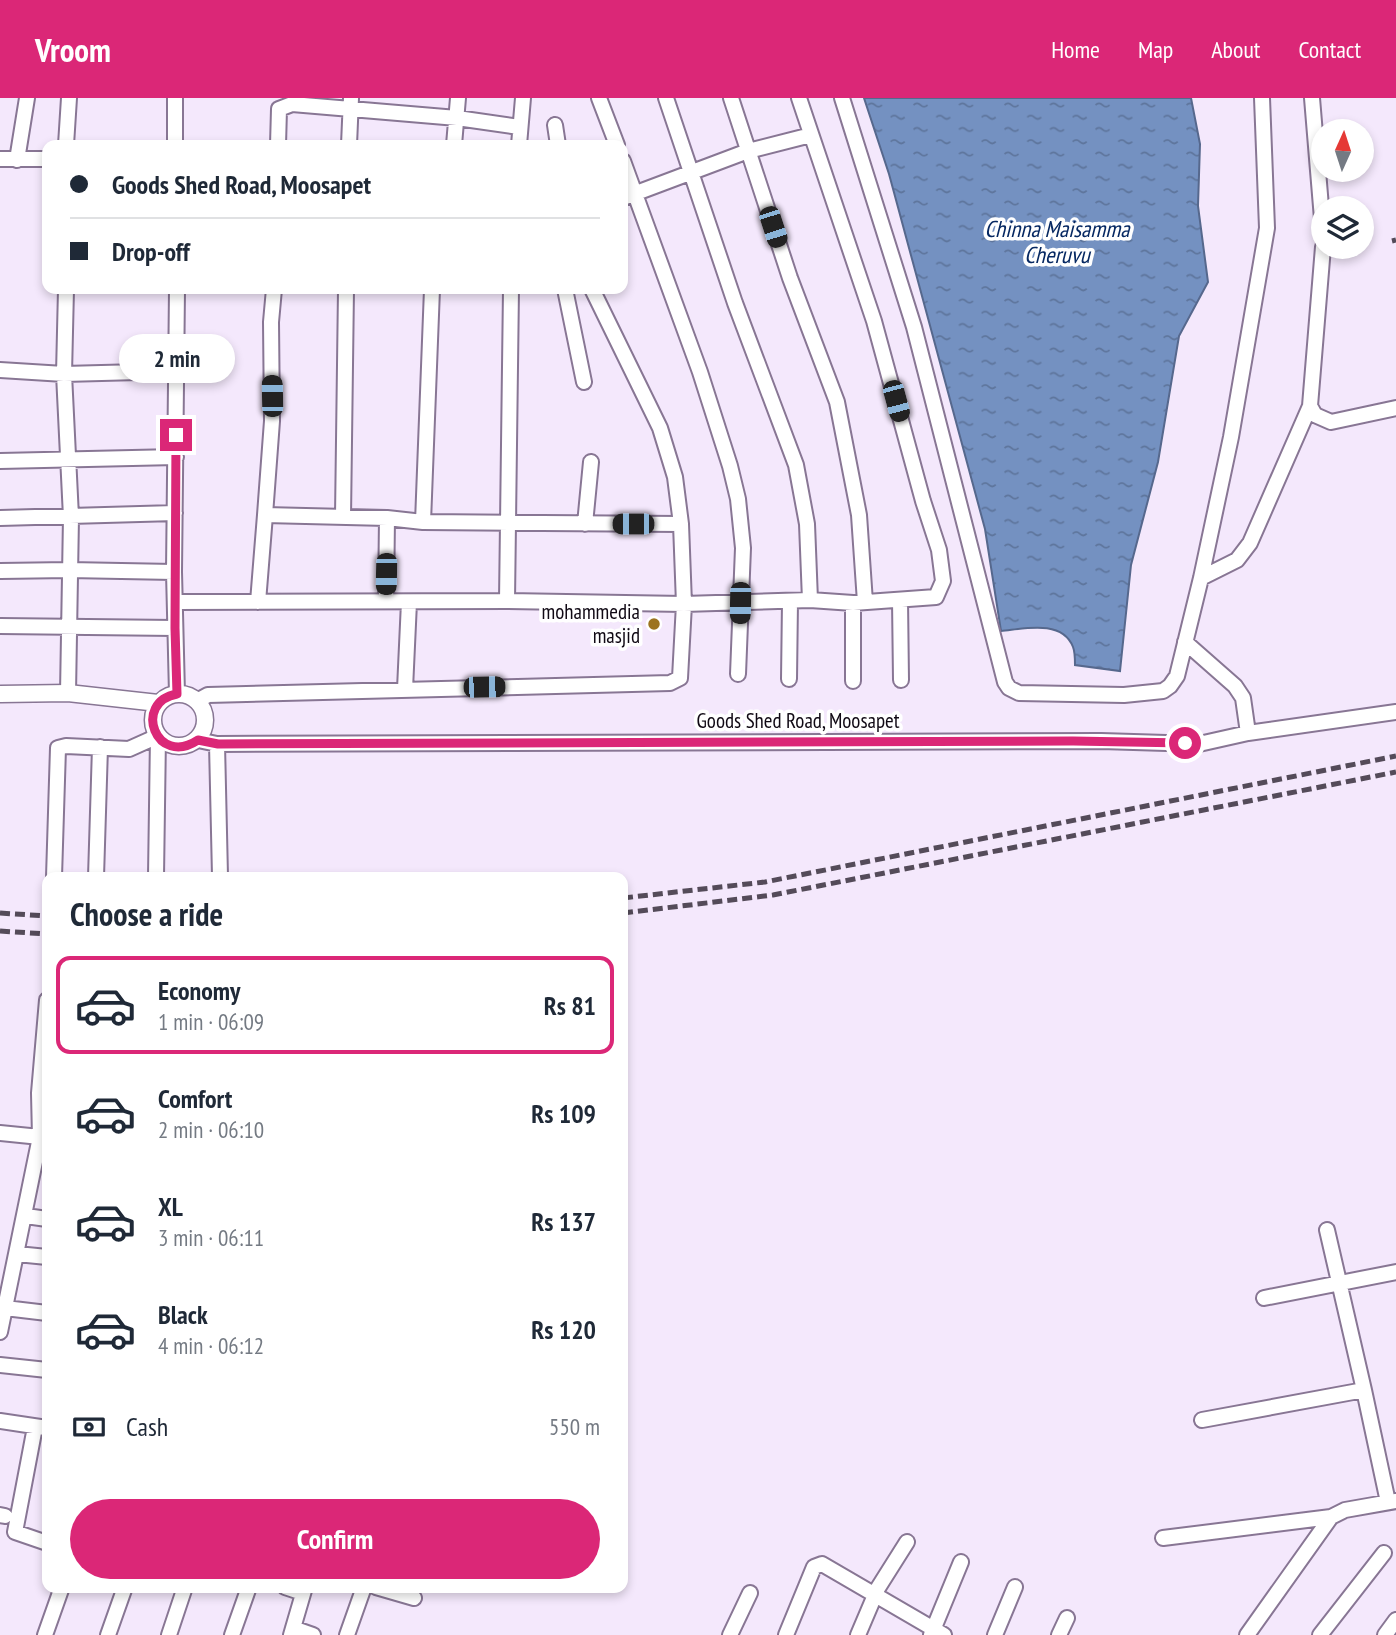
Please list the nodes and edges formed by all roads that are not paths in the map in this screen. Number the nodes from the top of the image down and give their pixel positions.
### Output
1 (27, 98) edge
2 (69, 98) edge
3 (175, 98) edge
4 (458, 98) edge
5 (523, 98) edge
6 (599, 98) edge
7 (666, 98) edge
8 (731, 98) edge
9 (799, 98) edge
10 (842, 98) edge
11 (1262, 98) edge
12 (1312, 98) edge
13 (351, 104) edge
14 (457, 118) junction
15 (555, 125) dead end
16 (519, 127) junction
17 (811, 135) junction
18 (66, 140) edge
19 (175, 140) edge
20 (278, 140) edge
21 (349, 140) edge
22 (455, 140) edge
23 (519, 140) edge
24 (557, 140) edge
25 (615, 140) edge
26 (748, 152) junction
27 (0, 159) edge
28 (42, 159) edge
29 (17, 160) junction
30 (691, 173) junction
31 (629, 196) edge
32 (1320, 196) edge
33 (1322, 259) edge
34 (66, 294) edge
35 (177, 294) edge
36 (274, 294) edge
37 (346, 294) edge
38 (432, 294) edge
39 (511, 294) edge
40 (566, 294) edge
41 (594, 294) edge
42 (0, 370) edge
43 (177, 371) junction
44 (64, 374) junction
45 (584, 382) dead end
46 (1310, 406) junction
47 (1396, 408) edge
48 (176, 457) junction
49 (68, 459) junction
50 (0, 461) edge
51 (591, 462) dead end
52 (175, 513) junction
53 (265, 515) junction
54 (71, 517) junction
55 (343, 517) junction
56 (0, 518) edge
57 (387, 518) junction
58 (423, 522) junction
59 (507, 523) junction
60 (585, 524) junction
61 (681, 524) junction
62 (69, 570) junction
63 (0, 571) edge
64 (174, 572) junction
65 (1201, 578) junction
66 (810, 600) junction
67 (900, 600) junction
68 (386, 601) junction
69 (507, 601) junction
70 (175, 602) junction
71 (258, 602) junction
72 (409, 602) junction
73 (790, 602) junction
74 (859, 602) junction
75 (740, 603) junction
76 (684, 604) junction
77 (0, 626) edge
78 (68, 628) junction
79 (175, 628) junction
80 (1185, 642) junction
81 (738, 674) dead end
82 (789, 679) dead end
83 (901, 680) dead end
84 (853, 681) dead end
85 (405, 689) junction
86 (68, 693) junction
87 (0, 694) edge
88 (177, 694) junction
89 (197, 701) junction
90 (159, 703) junction
91 (1396, 712) edge
92 (1248, 733) junction
93 (158, 736) junction
94 (198, 740) junction
95 (218, 744) junction
96 (100, 747) junction
97 (54, 872) edge
98 (96, 872) edge
99 (156, 872) edge
100 (220, 872) edge
101 (42, 1058) edge
102 (0, 1133) edge
103 (41, 1141) edge
104 (26, 1216) junction
105 (42, 1218) edge
106 (1327, 1230) dead end
107 (17, 1254) junction
108 (42, 1256) edge
109 (1396, 1272) edge
110 (1338, 1284) junction
111 (1264, 1298) dead end
112 (5, 1308) junction
113 (42, 1312) edge
114 (0, 1332) edge
115 (0, 1365) edge
116 (42, 1369) edge
117 (1364, 1390) junction
118 (1202, 1420) dead end
119 (0, 1421) edge
120 (41, 1428) edge
121 (1392, 1502) edge
122 (1331, 1517) junction
123 (1163, 1538) dead end
124 (42, 1541) edge
125 (907, 1542) dead end
126 (1384, 1553) dead end
127 (961, 1562) dead end
128 (1015, 1587) dead end
129 (60, 1593) edge
130 (123, 1593) edge
131 (183, 1593) edge
132 (246, 1593) edge
133 (303, 1593) edge
134 (362, 1593) edge
135 (397, 1593) edge
136 (750, 1593) dead end
137 (875, 1596) junction
138 (414, 1598) dead end
139 (1067, 1618) dead end
140 (1396, 1620) edge
141 (292, 1632) edge
142 (936, 1633) edge
143 (46, 1635) edge
144 (108, 1635) edge
145 (169, 1635) edge
146 (232, 1635) edge
147 (313, 1635) edge
148 (347, 1635) edge
149 (730, 1635) edge
150 (786, 1635) edge
151 (858, 1635) edge
152 (995, 1635) edge
153 (1059, 1635) edge
154 (1247, 1635) edge
155 (1320, 1635) edge
156 (1385, 1635) edge

1 - 29 street
2 - 18 street
3 - 19 street
4 - 14 street
5 - 16 street
6 - 25 street
7 - 30 street
8 - 26 street
9 - 17 street
10 - 80 street
11 - 65 street
12 - 32 street
13 - 14 street
13 - 20 street
13 - 21 street
14 - 16 street
14 - 22 street
15 - 24 street
16 - 23 street
17 - 26 street
17 - 67 street
26 - 30 street
26 - 74 street
27 - 29 street
28 - 29 street
30 - 31 street
30 - 66 street
31 - 75 street
33 - 46 street
34 - 44 street
35 - 43 street
36 - 53 street
37 - 55 street
38 - 58 street
39 - 59 street
40 - 45 street
41 - 61 street
42 - 44 street
43 - 44 street
43 - 48 street
44 - 49 street
46 - 47 street
46 - 65 street
48 - 49 street
48 - 52 street
49 - 50 street
49 - 54 street
51 - 60 street
52 - 54 street
52 - 64 street
53 - 55 street
53 - 71 street
54 - 56 street
54 - 62 street
55 - 57 street
57 - 58 street
57 - 68 street
58 - 59 street
59 - 60 street
59 - 69 street
60 - 61 street
61 - 76 street
62 - 63 street
62 - 64 street
62 - 78 street
64 - 70 street
65 - 80 street
66 - 73 street
66 - 74 street
67 - 74 street
67 - 83 street
68 - 71 street
68 - 72 street
69 - 72 street
69 - 76 street
70 - 71 street
70 - 79 street
72 - 85 street
73 - 75 street
73 - 82 street
74 - 84 street
75 - 76 street
75 - 81 street
76 - 85 street
77 - 78 street
78 - 79 street
78 - 86 street
79 - 88 street
80 - 92 street
85 - 89 street
86 - 87 street
86 - 90 street
88 - 89 street
88 - 90 street
89 - 94 street
90 - 93 street
91 - 92 street, Goods Shed Road, Moosapet
92 - 95 street, Goods Shed Road, Moosapet
93 - 94 street
93 - 96 street
93 - 99 street
94 - 95 street, Goods Shed Road, Moosapet
95 - 100 street
96 - 97 street
96 - 98 street
101 - 103 street
102 - 103 street
103 - 104 street
104 - 105 street
104 - 107 street
106 - 110 street
107 - 108 street
107 - 112 street
109 - 110 street
110 - 111 street
110 - 117 street
112 - 113 street
112 - 114 street
115 - 116 street
117 - 118 street
117 - 121 street
119 - 120 street
120 - 124 street
121 - 122 street
122 - 123 street
122 - 154 street
125 - 137 street
126 - 155 street
127 - 142 street
128 - 152 street
129 - 143 street
130 - 144 street
131 - 145 street
132 - 146 street
133 - 141 street
134 - 148 street
135 - 138 street
136 - 149 street
137 - 142 street
137 - 150 street
137 - 151 street
139 - 153 street
140 - 156 street
141 - 147 street

